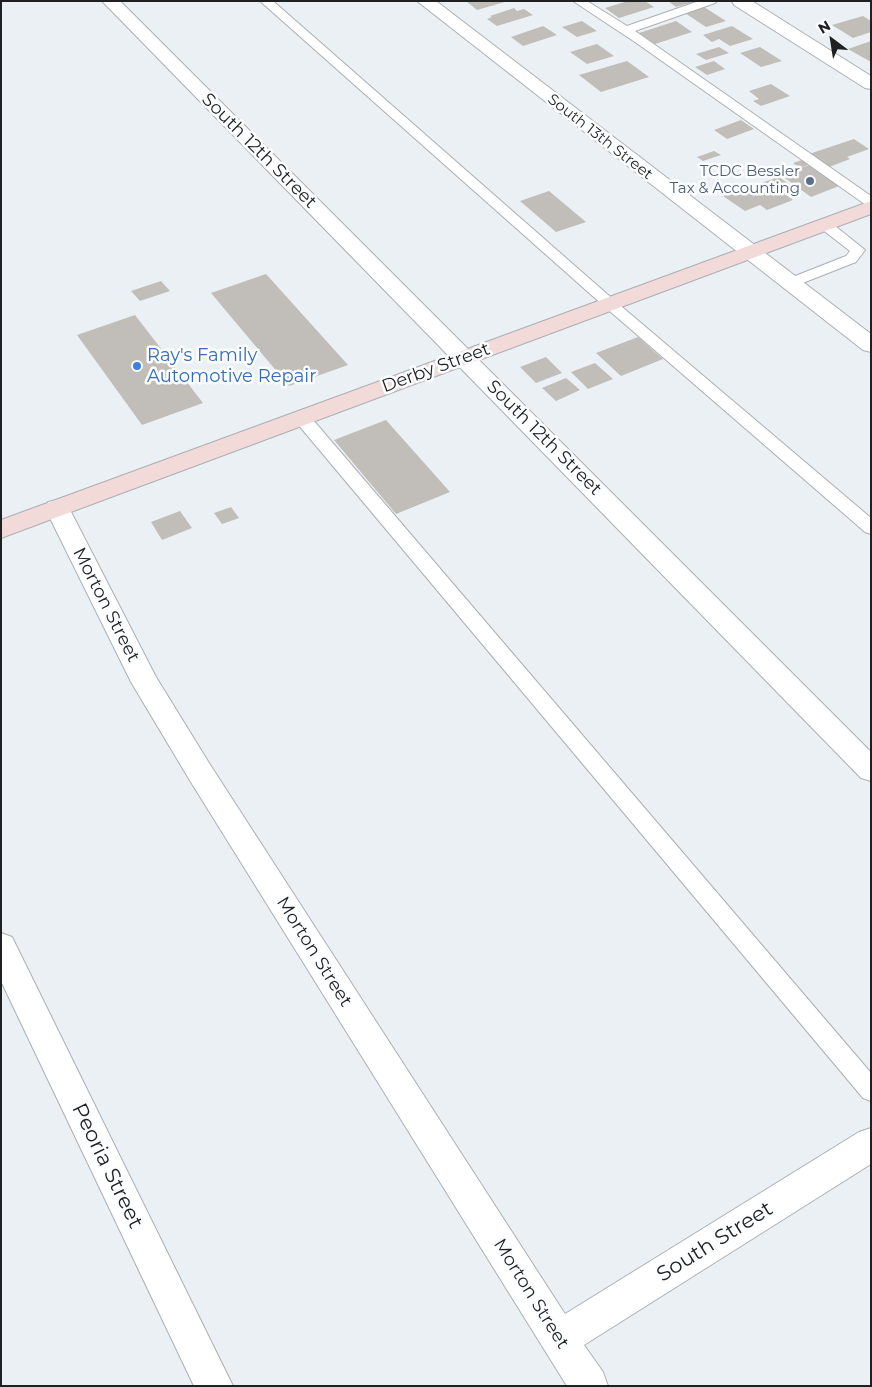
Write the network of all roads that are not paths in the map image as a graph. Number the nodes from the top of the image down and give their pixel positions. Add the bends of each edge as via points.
1 (110, 1) edge
2 (266, 1) edge
3 (425, 1) edge
4 (579, 1) edge
5 (711, 1) edge
6 (740, 1) edge
7 (626, 31) junction
8 (871, 84) edge
9 (871, 202) edge
10 (871, 207) edge
11 (824, 224) junction
12 (749, 252) junction
13 (790, 283) junction
14 (610, 304) junction
15 (871, 345) edge
16 (464, 358) junction
17 (302, 418) junction
18 (57, 508) junction
19 (871, 528) edge
20 (1, 529) edge
21 (871, 770) edge
22 (1, 947) edge
23 (871, 1090) edge
24 (871, 1144) edge
25 (559, 1339) junction
26 (214, 1386) edge
27 (589, 1386) edge

1 - 16 street, South 12th Street
2 - 14 lane
3 - 12 street, South 13th Street
4 - 7 lane
5 - 7 lane
6 - 8 street
7 - 9 lane
10 - 11 main road, Derby Street
11 - 12 main road, Derby Street
11 - 13 lane via 858,250 851,259
12 - 13 street, South 13th Street
12 - 14 main road, Derby Street
13 - 15 street, South 13th Street
14 - 16 main road, Derby Street
14 - 19 lane
16 - 17 main road, Derby Street
16 - 21 street, South 12th Street
17 - 18 main road, Derby Street
17 - 23 lane
18 - 20 main road, Derby Street
18 - 25 street, Morton Street via 145,682
22 - 26 street, Peoria Street
24 - 25 street, South Street
25 - 27 street, Morton Street

